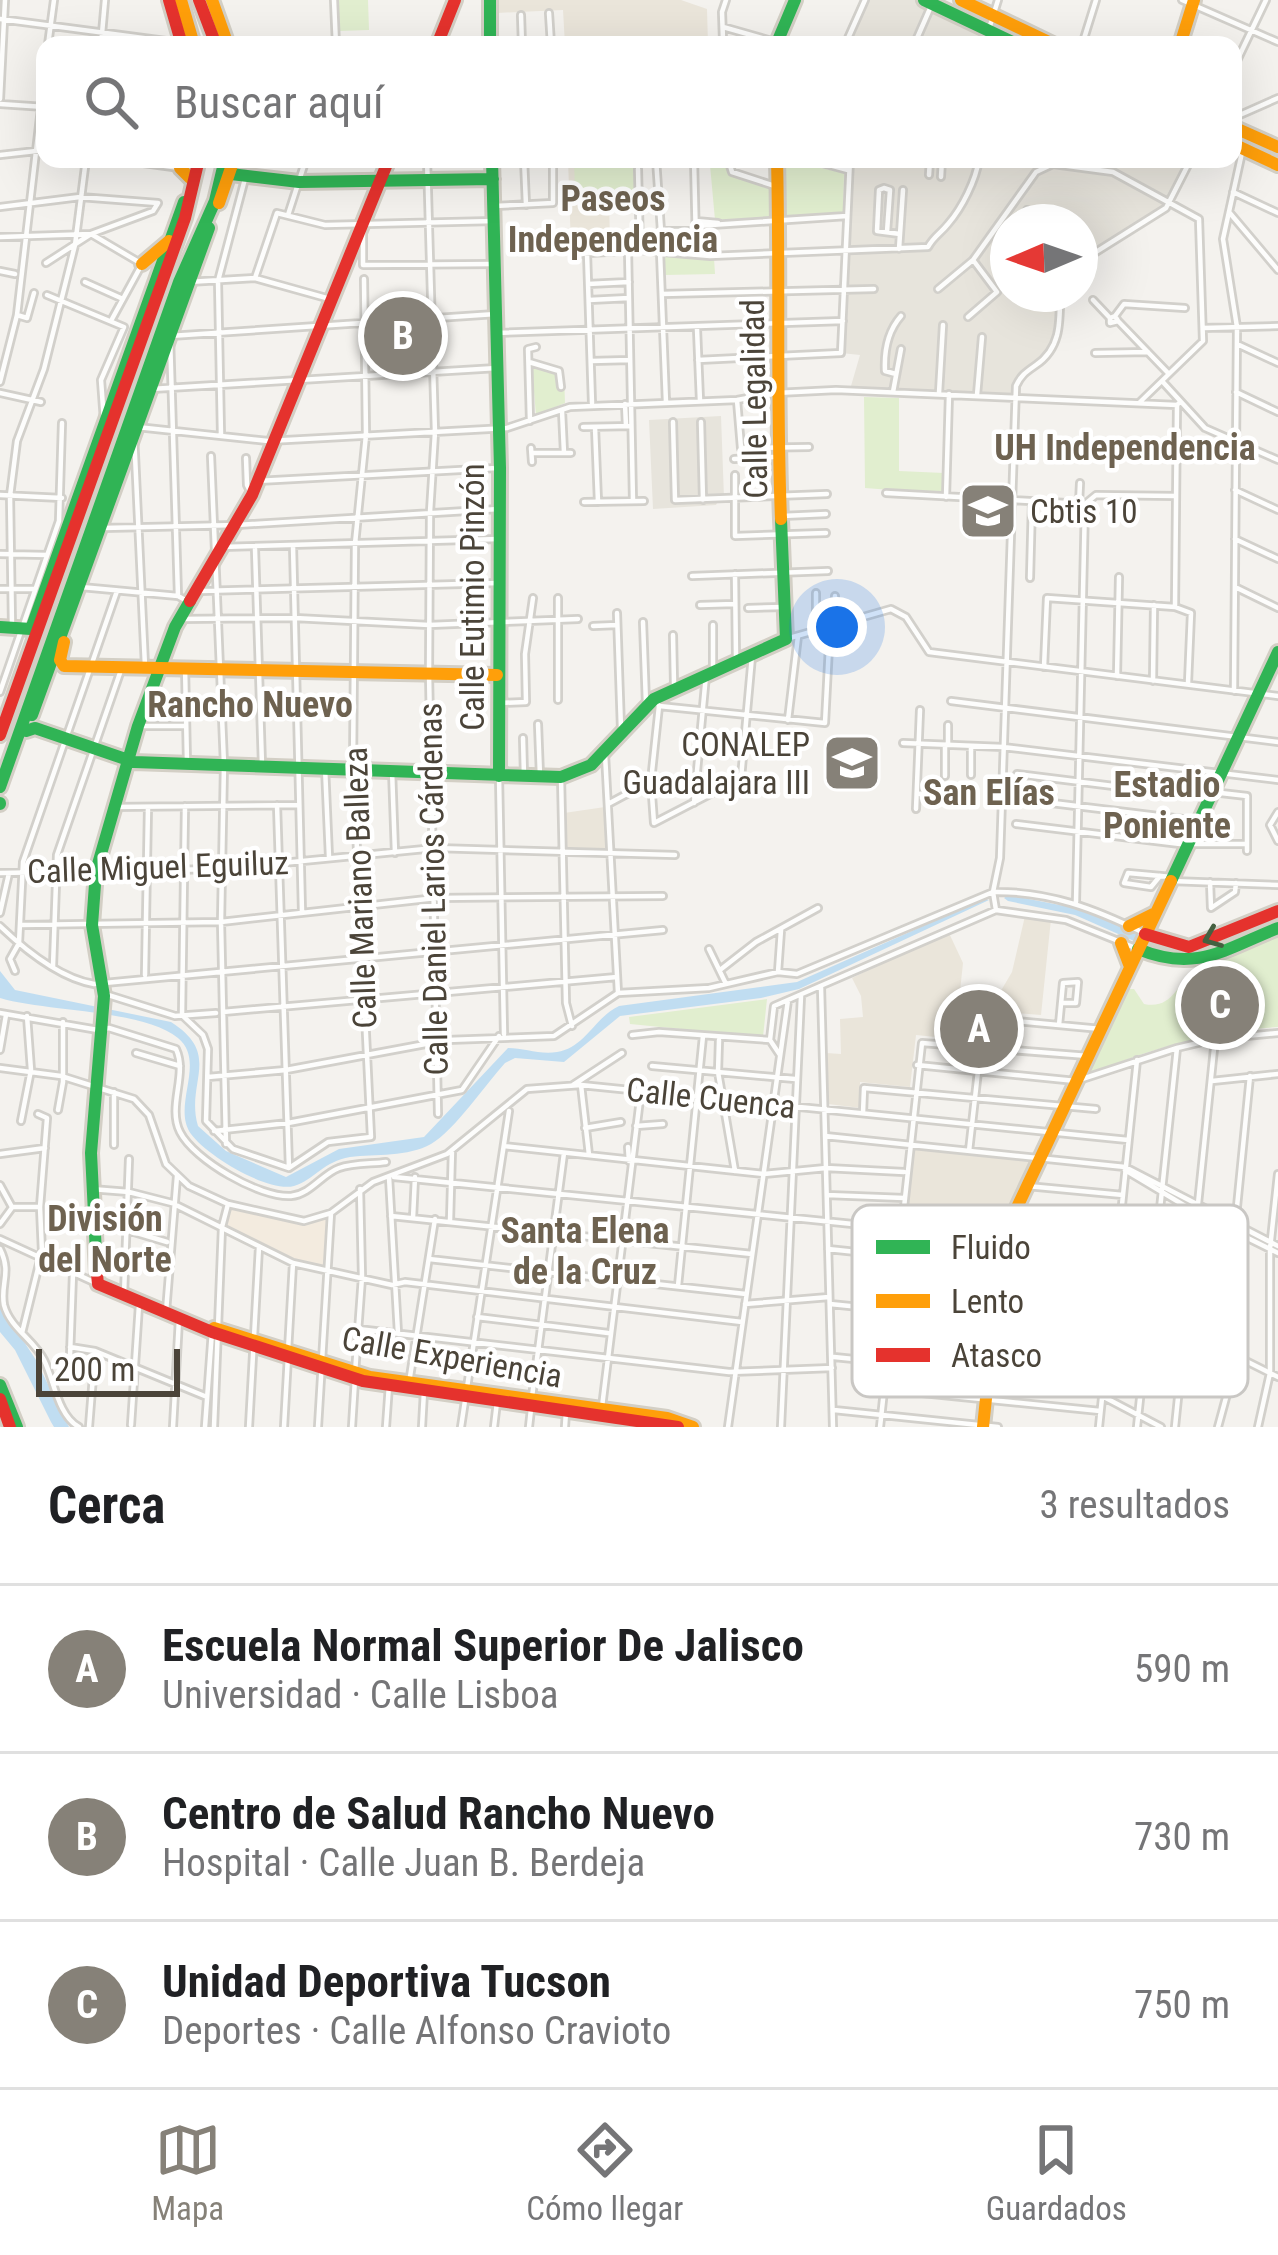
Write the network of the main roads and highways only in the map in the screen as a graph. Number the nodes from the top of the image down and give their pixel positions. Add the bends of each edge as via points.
1 (169, 0) edge
2 (181, 0) edge
3 (455, 0) edge
4 (795, 0) edge
5 (961, 0) edge
6 (1190, 1) edge
7 (490, 2) edge
8 (928, 2) edge
9 (204, 3) edge
10 (183, 36) edge
11 (185, 36) edge
12 (213, 36) edge
13 (223, 36) edge
14 (440, 36) edge
15 (490, 36) edge
16 (782, 36) edge
17 (1000, 36) edge
18 (1036, 36) edge
19 (1182, 36) edge
20 (1242, 127) edge
21 (1278, 147) edge
22 (1242, 148) edge
23 (1278, 165) edge
24 (189, 168) edge
25 (190, 168) edge
26 (223, 168) edge
27 (386, 168) edge
28 (494, 168) edge
29 (777, 168) edge
30 (235, 173) edge
31 (493, 179) junction
32 (381, 181) junction
33 (213, 210) junction
34 (170, 240) junction
35 (142, 264) road end
36 (94, 472) junction
37 (81, 488) junction
38 (16, 627) edge
39 (62, 637) junction
40 (1277, 655) edge
41 (152, 666) junction
42 (497, 675) junction
43 (0, 715) edge
44 (26, 731) junction
45 (0, 735) edge
46 (127, 760) junction
47 (499, 776) junction
48 (0, 787) edge
49 (0, 804) edge
50 (1157, 908) junction
51 (1278, 911) edge
52 (1129, 926) road end
53 (1278, 928) edge
54 (1145, 934) junction
55 (1121, 943) road end
56 (1165, 943) junction
57 (1138, 949) junction
58 (1156, 958) junction
59 (1127, 973) junction
60 (1019, 1205) edge
61 (0, 1385) edge
62 (466, 1395) junction
63 (0, 1399) edge
64 (532, 1404) junction
65 (601, 1417) edge
66 (673, 1426) edge
67 (14, 1427) edge
68 (693, 1427) edge

1 - 10 main road
2 - 11 main road
3 - 14 main road
4 - 16 main road
5 - 18 main road
6 - 19 main road
7 - 15 main road
8 - 17 main road
9 - 12 main road
9 - 13 main road
20 - 21 main road
22 - 23 main road
24 - 34 main road
25 - 36 main road via 189,207
26 - 33 main road
27 - 32 main road
28 - 31 main road, Calle Eutimio Pinzón
29 - 47 main road, Calle Legalidad via 775,453 792,638 674,689 584,770
30 - 32 main road
30 - 33 main road
31 - 32 main road
31 - 42 main road, Calle Eutimio Pinzón
32 - 41 main road via 237,525 187,596
33 - 39 main road
33 - 48 main road via 179,282
34 - 35 main road
34 - 37 main road
36 - 37 main road
36 - 45 main road
37 - 38 main road via 40,591
38 - 43 main road
39 - 41 main road via 62,665
39 - 44 main road
40 - 50 main road
41 - 42 main road
41 - 46 main road
42 - 47 main road, Calle Eutimio Pinzón
44 - 46 main road
44 - 49 main road
46 - 47 main road
46 - 62 main road, Calle Experiencia via 96,871 92,925 106,1090 91,1189 98,1284 355,1376
50 - 52 main road
50 - 54 main road
50 - 56 main road
51 -> 56 main road via 1204,943
53 - 58 main road via 1206,960
54 - 56 main road
54 - 57 main road
55 - 59 main road
57 - 58 main road
57 - 59 main road
58 - 59 main road
59 - 60 main road
61 - 67 main road
62 - 64 main road, Calle Experiencia
62 - 64 main road, Calle Experiencia
63 - 67 main road
64 - 65 main road, Calle Experiencia
64 - 65 main road, Calle Experiencia
65 - 66 main road, Calle Experiencia
65 - 68 main road, Calle Experiencia via 667,1418

